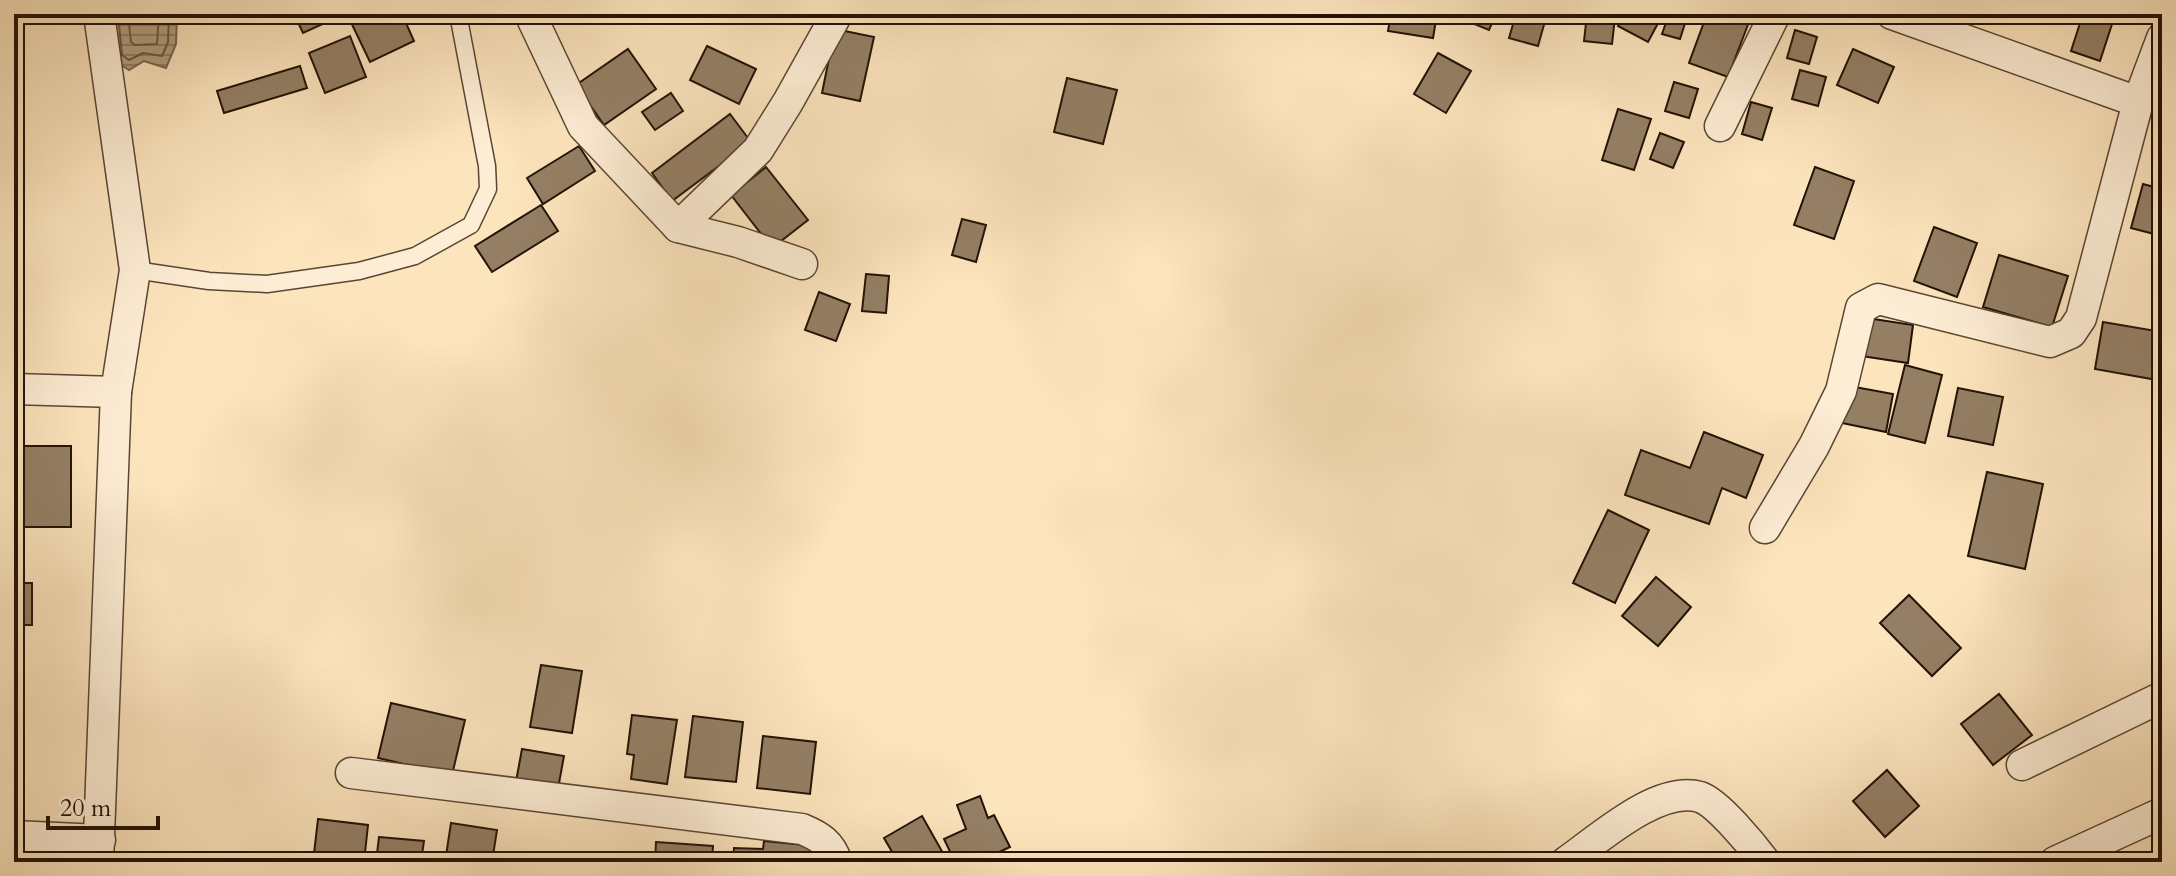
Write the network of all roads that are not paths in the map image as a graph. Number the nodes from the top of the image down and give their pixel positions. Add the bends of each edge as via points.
1 (99, 14) edge
2 (458, 14) edge
3 (530, 14) edge
4 (837, 14) edge
5 (1775, 14) edge
6 (1892, 14) edge
7 (2162, 38) edge
8 (2138, 102) junction
9 (1720, 126) dead end
10 (678, 227) junction
11 (802, 264) dead end
12 (135, 270) junction
13 (14, 389) edge
14 (116, 392) junction
15 (1765, 528) dead end
16 (2162, 697) edge
17 (2022, 765) dead end
18 (351, 773) dead end
19 (2162, 813) edge
20 (14, 836) edge
21 (99, 851) edge
22 (837, 862) edge
23 (1566, 862) edge
24 (1765, 862) edge
25 (2055, 862) edge

1 - 12 street
2 - 12 lane via 487,166 488,189 471,225 415,256 283,282 209,281
3 - 10 street via 583,126
4 - 10 street via 758,150
5 - 9 street
6 - 8 street
7 - 8 street
8 - 15 street via 2081,318 2071,333 2050,342 1878,299 1868,303 1861,308 1841,391
10 - 11 street
12 - 14 street
13 - 14 street
14 - 21 street
16 - 17 street
18 - 22 street via 802,829 831,846
19 - 25 street
20 - 21 street
23 - 24 street via 1653,802 1677,794 1703,797 1744,834

